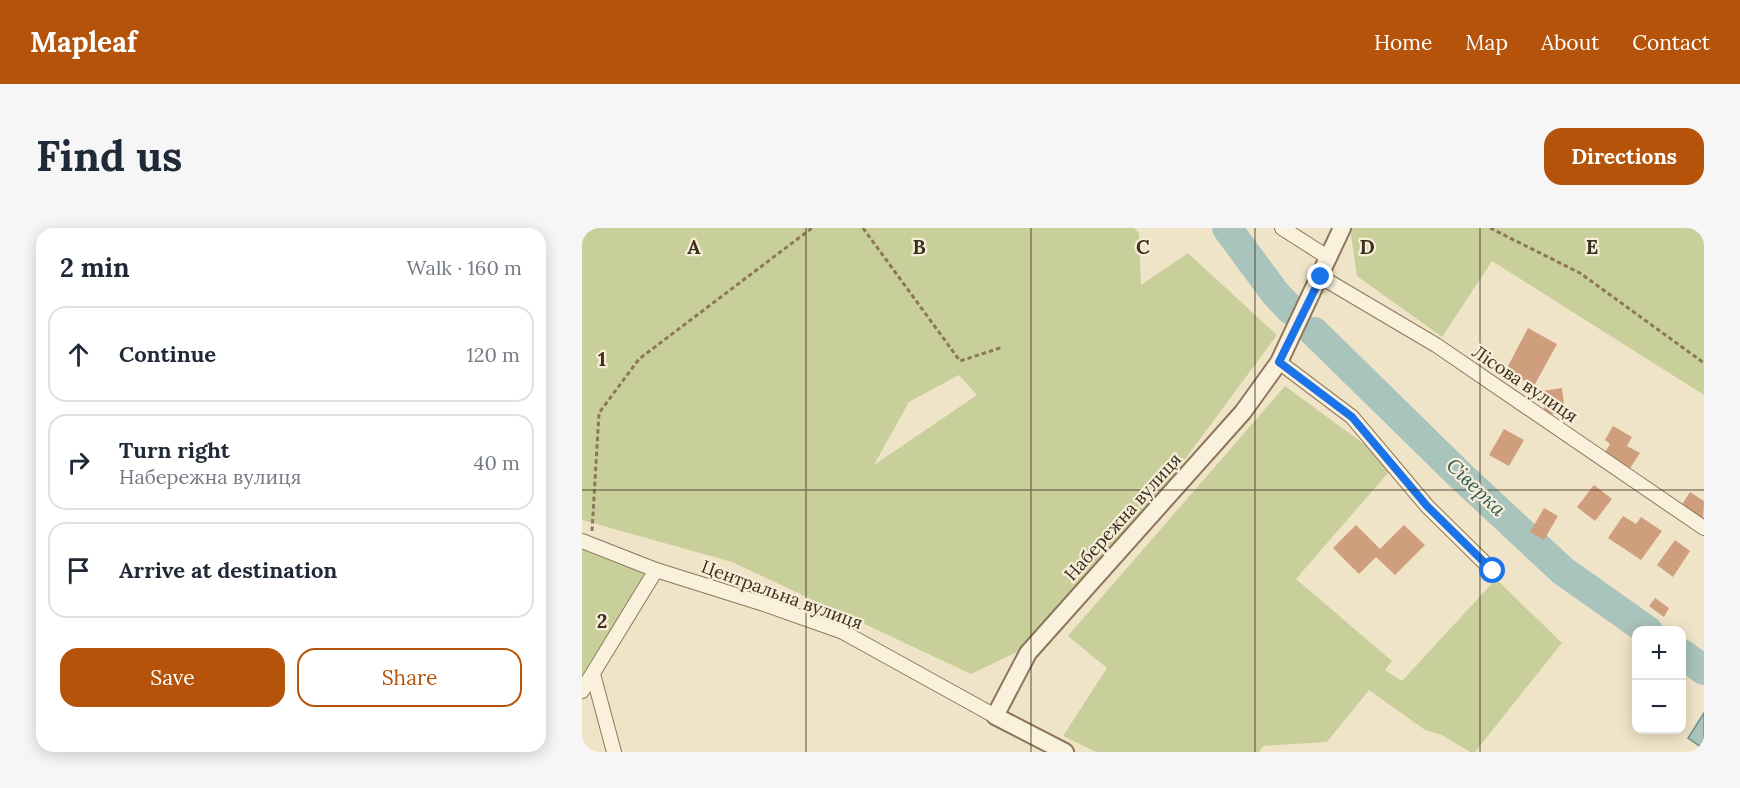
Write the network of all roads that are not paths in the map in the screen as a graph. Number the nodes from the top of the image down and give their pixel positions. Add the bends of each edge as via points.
1 (1282, 228) edge
2 (1342, 228) edge
3 (1329, 258) junction
4 (1321, 277) junction
5 (1279, 362) junction
6 (1704, 528) edge
7 (587, 543) edge
8 (656, 570) junction
9 (1493, 571) dead end
10 (593, 674) junction
11 (582, 691) edge
12 (994, 716) junction
13 (614, 752) edge
14 (1065, 752) edge

1 - 3 street
2 - 3 street, Набережна вулиця
3 - 4 street, Набережна вулиця
4 - 5 street, Набережна вулиця
4 - 6 street, Лісова вулиця via 1436,345
5 - 9 street via 1352,417 1427,506
5 - 12 street, Набережна вулиця via 1244,412 1028,653
7 - 8 street, Центральна вулиця
8 - 10 street
8 - 12 street, Центральна вулиця via 843,632
10 - 11 street
10 - 13 street
12 - 14 street

